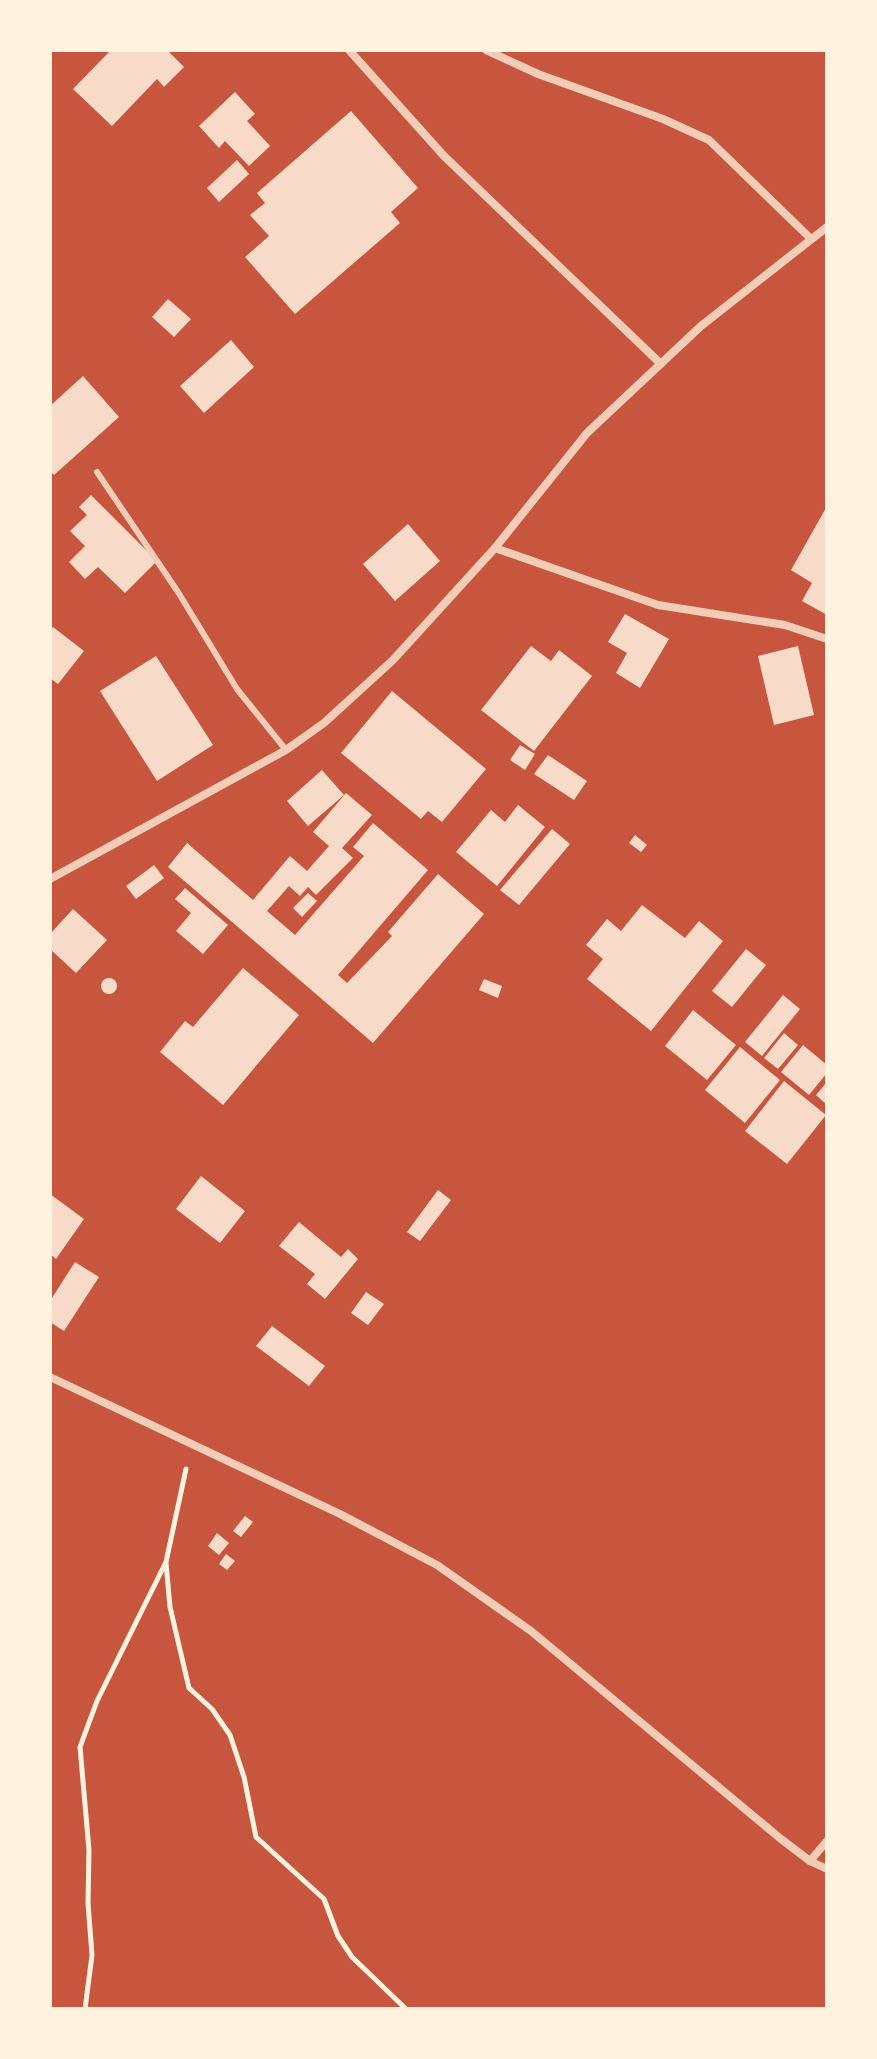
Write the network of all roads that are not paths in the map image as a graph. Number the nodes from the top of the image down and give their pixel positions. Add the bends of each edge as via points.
1 (349, 50) edge
2 (486, 50) edge
3 (827, 227) edge
4 (810, 238) junction
5 (661, 364) junction
6 (97, 472) dead end
7 (495, 548) junction
8 (827, 639) edge
9 (286, 750) junction
10 (50, 879) edge
11 (50, 1377) edge
12 (827, 1841) edge
13 (810, 1861) junction
14 (827, 1869) edge

1 - 5 street via 444,156
2 - 4 street via 709,140
3 - 4 street
4 - 5 street
5 - 7 street via 587,433
6 - 9 lane via 237,689
7 - 8 street via 658,605 785,625
7 - 9 street via 393,660
9 - 10 street
11 - 13 street via 437,1565 531,1631
12 - 13 street
13 - 14 street

